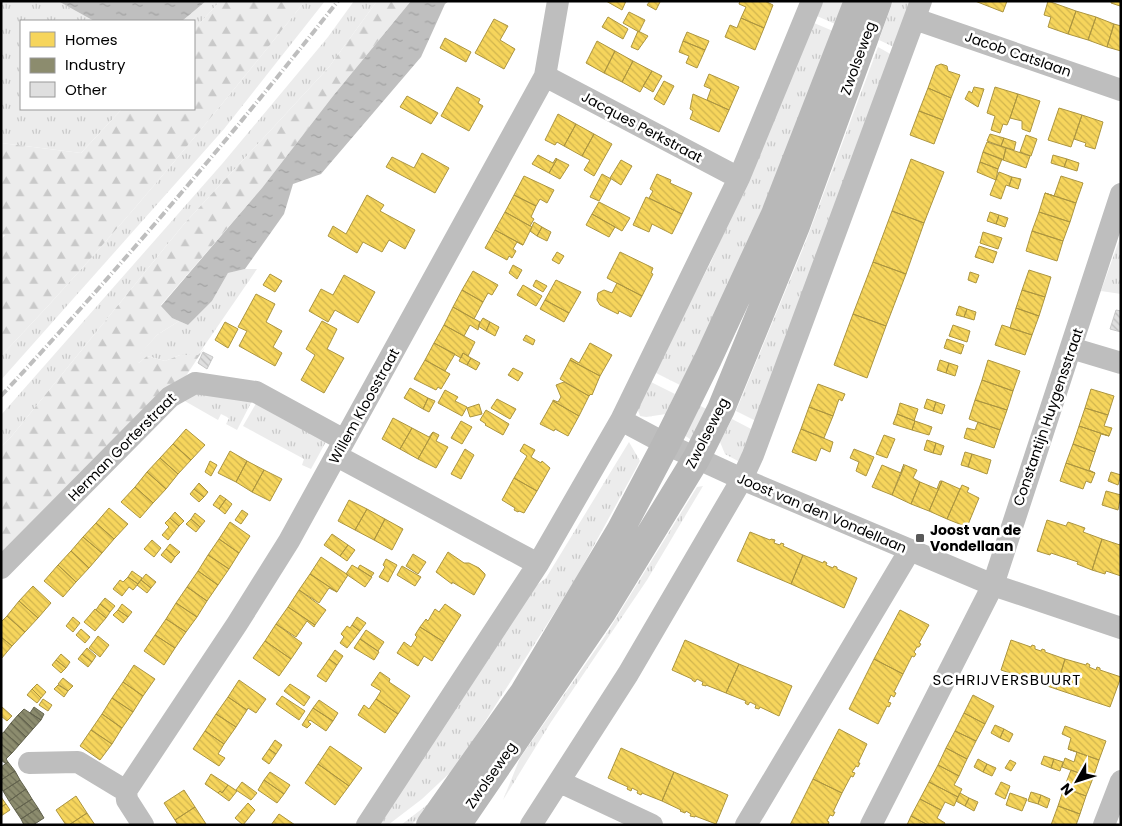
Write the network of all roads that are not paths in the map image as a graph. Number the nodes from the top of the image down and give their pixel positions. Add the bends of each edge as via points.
1 (558, 1) edge
2 (812, 1) edge
3 (858, 1) edge
4 (878, 1) edge
5 (918, 10) edge
6 (545, 76) junction
7 (1121, 90) edge
8 (739, 178) junction
9 (1121, 194) edge
10 (1071, 348) junction
11 (1121, 363) edge
12 (622, 420) junction
13 (666, 444) junction
14 (341, 448) junction
15 (696, 458) junction
16 (742, 479) junction
17 (910, 550) junction
18 (538, 564) junction
19 (1, 568) edge
20 (993, 585) junction
21 (1121, 628) edge
22 (29, 763) dead end
23 (1121, 781) edge
24 (560, 782) junction
25 (126, 791) junction
26 (142, 825) edge
27 (367, 825) edge
28 (430, 825) edge
29 (457, 825) edge
30 (532, 825) edge
31 (652, 825) edge
32 (746, 825) edge
33 (871, 825) edge
34 (1104, 825) edge

1 - 6 street, Willem Kloosstraat
2 - 8 street
3 - 13 street, Zwolseweg via 775,214
4 - 15 street, Zwolseweg via 796,226 721,410
5 - 7 street, Jacob Catslaan
5 - 16 street
6 - 8 street, Jacques Perkstraat
6 - 14 street, Willem Kloosstraat
8 - 12 street
9 - 10 street, Constantijn Huygensstraat
10 - 11 street
10 - 20 street, Constantijn Huygensstraat
12 - 13 street
12 - 18 street
13 - 15 street, Joost van den Vondellaan
13 - 28 street, Zwolseweg via 620,531 524,692
14 - 18 street, Herman Gorterstraat
14 - 19 street, Herman Gorterstraat via 256,392 195,383 170,396
14 - 25 street, Willem Kloosstraat via 253,599
15 - 16 street, Joost van den Vondellaan
15 - 29 street, Zwolseweg via 603,611
16 - 17 street, Joost van den Vondellaan
16 - 24 street via 628,674
17 - 20 street, Joost van den Vondellaan
17 - 32 street
18 - 27 street
20 - 21 street, Joost van den Vondellaan
20 - 33 street, Constantijn Huygensstraat
22 - 25 street via 78,762
23 - 34 street
24 - 30 street
24 - 31 street
25 - 26 street via 127,800

